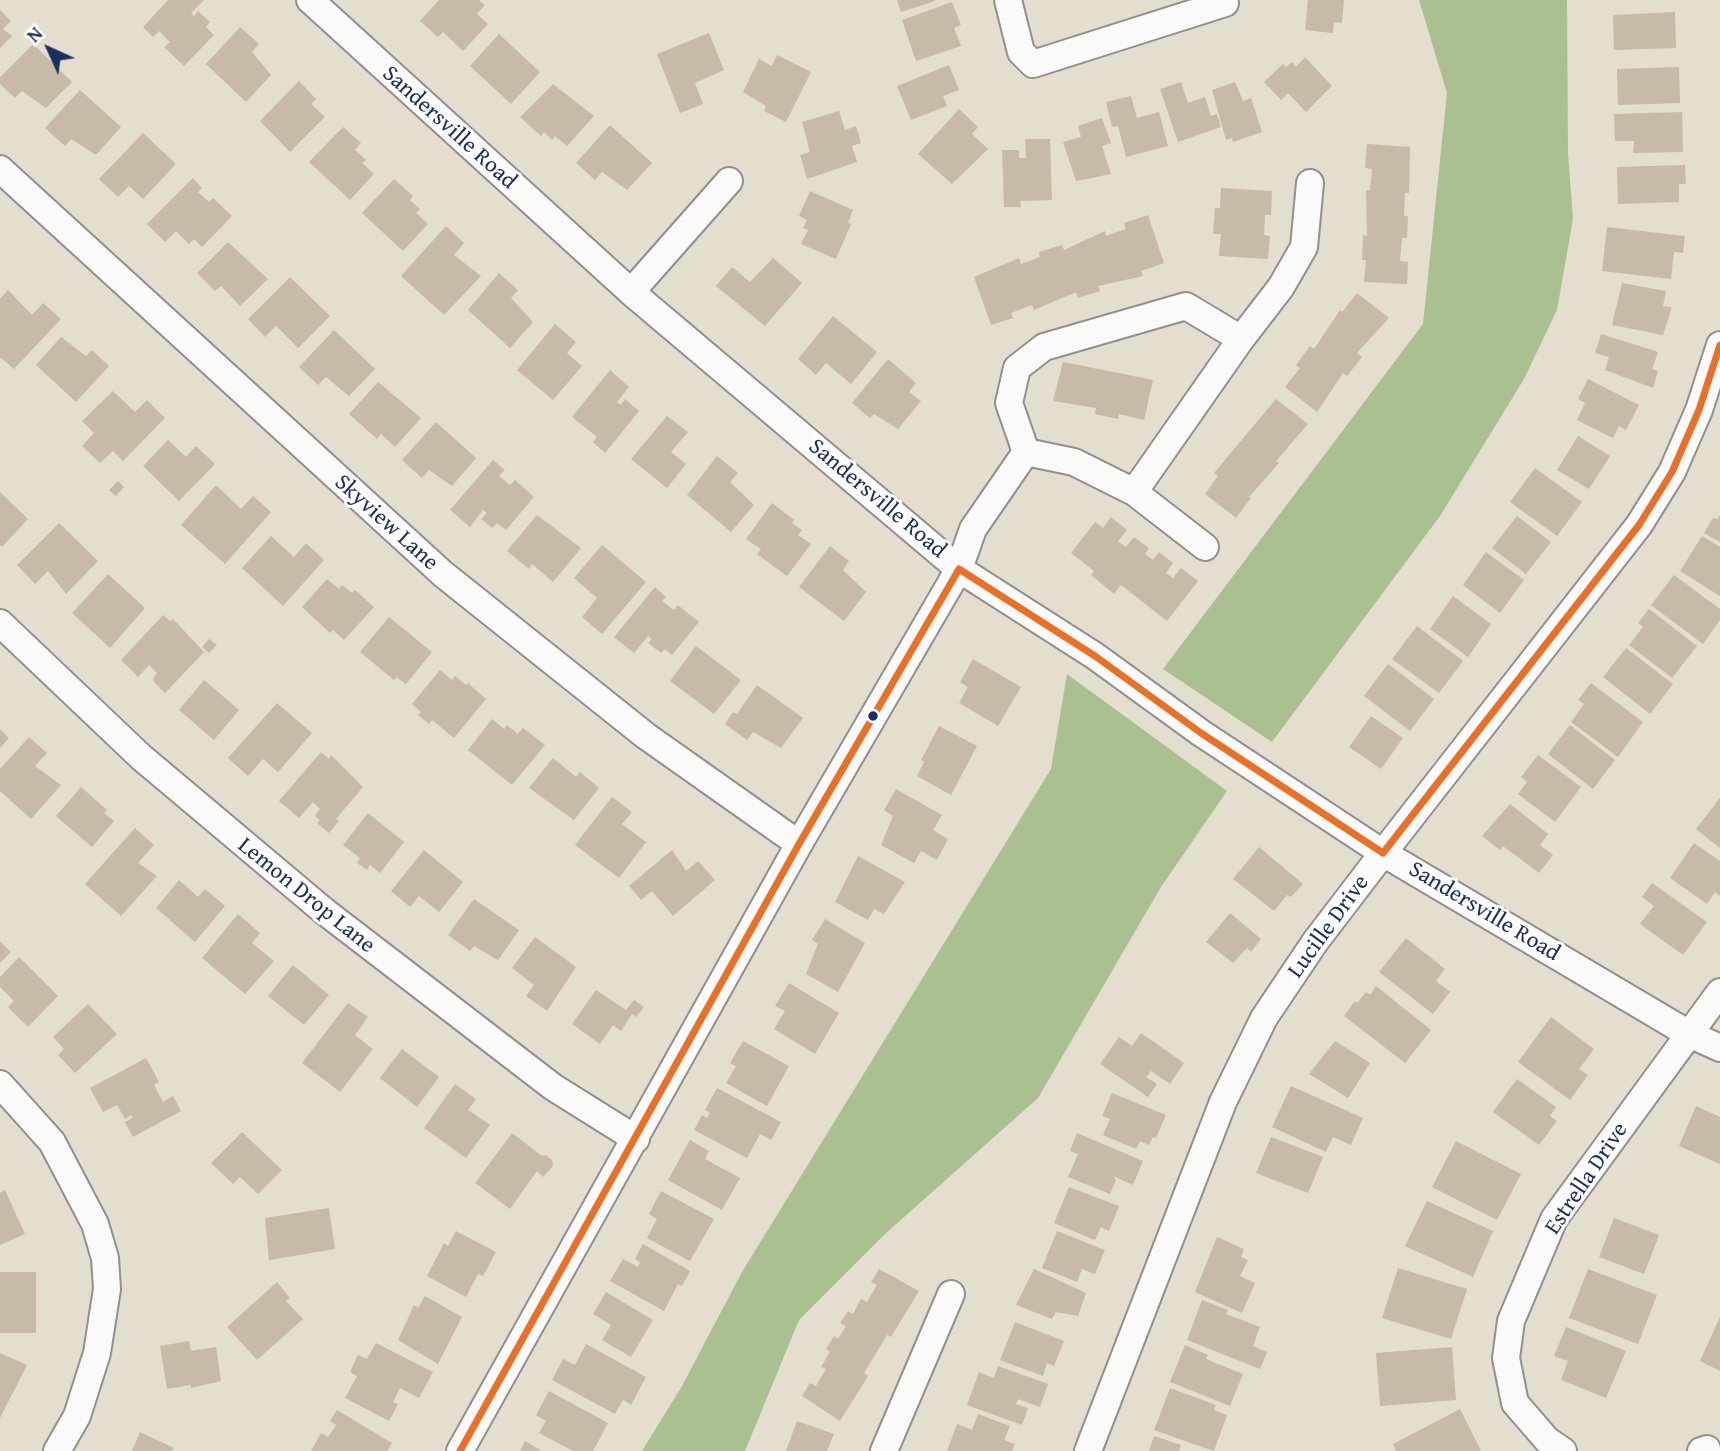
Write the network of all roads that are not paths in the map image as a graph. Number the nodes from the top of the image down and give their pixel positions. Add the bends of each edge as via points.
1 (310, 0) edge
2 (1008, 0) edge
3 (1225, 4) dead end
4 (0, 169) edge
5 (729, 181) dead end
6 (1310, 183) dead end
7 (631, 292) junction
8 (1241, 339) junction
9 (1720, 345) edge
10 (1026, 452) junction
11 (1134, 492) junction
12 (1206, 547) dead end
13 (959, 569) junction
14 (0, 623) edge
15 (799, 844) junction
16 (1383, 853) junction
17 (1720, 992) edge
18 (1689, 1034) junction
19 (1720, 1048) edge
20 (0, 1084) edge
21 (636, 1139) junction
22 (951, 1294) dead end
23 (57, 1451) edge
24 (460, 1451) edge
25 (884, 1451) edge
26 (1088, 1451) edge
27 (1563, 1451) edge

1 - 7 street, Sandersville Road
2 - 3 street via 1021,52 1033,64
4 - 15 street, Skyview Lane via 443,574 646,736
5 - 7 street
6 - 8 street via 1304,247 1281,287
7 - 13 street, Sandersville Road
8 - 10 street via 1186,306 1044,347 1017,368 1009,403
8 - 11 street
9 - 16 street, Lucille Drive via 1672,472 1639,525
10 - 11 street via 1074,462
10 - 13 street via 973,529
11 - 12 street
13 - 15 street
13 - 16 street, Sandersville Road
14 - 21 street, Lemon Drop Lane via 141,757 324,911 553,1087
15 - 21 street
16 - 18 street, Sandersville Road
16 - 26 street, Lucille Drive via 1264,1018 1223,1102
17 - 18 street, Estrella Drive
18 - 19 street, Sandersville Road
18 - 27 street, Estrella Drive via 1555,1219 1511,1321 1506,1358 1515,1403 1547,1440
20 - 23 street via 52,1142 95,1224 105,1258 107,1289 97,1353 77,1416
21 - 24 street
22 - 25 street

